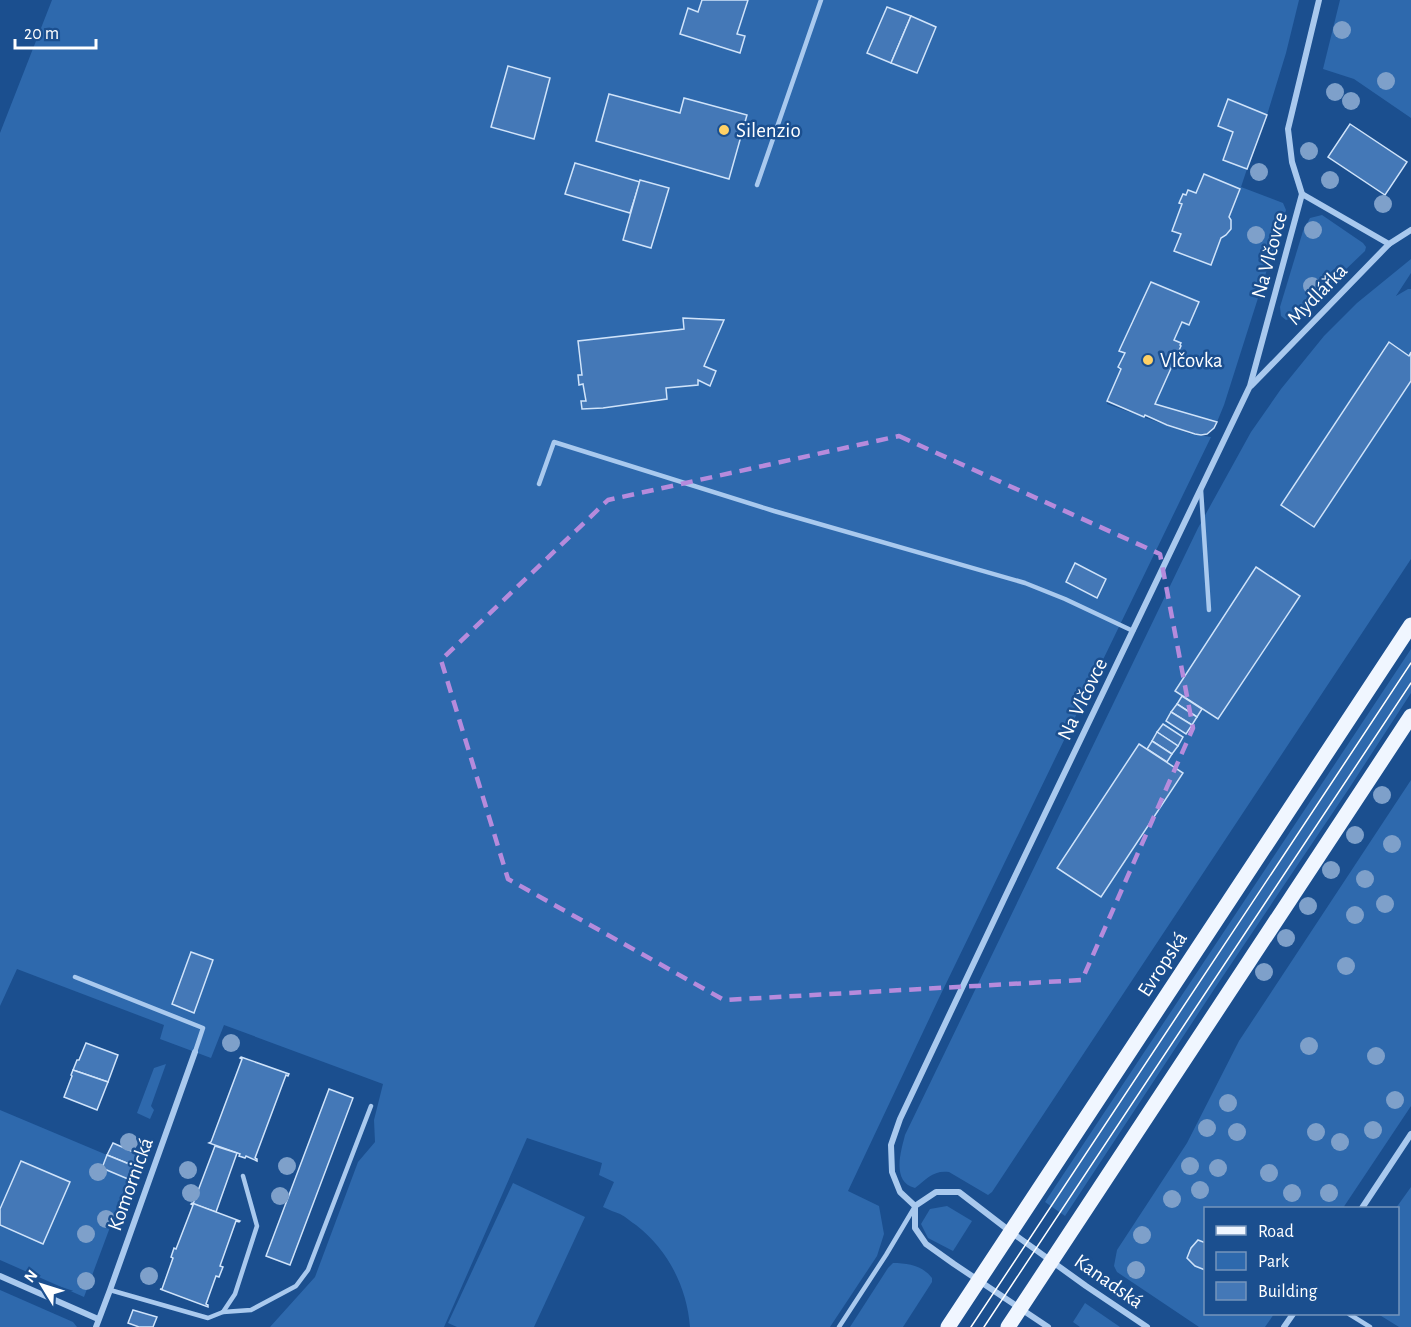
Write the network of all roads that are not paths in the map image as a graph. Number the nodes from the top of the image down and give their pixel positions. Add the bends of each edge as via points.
1 (821, 0) edge
2 (1319, 0) edge
3 (757, 184) dead end
4 (1302, 194) junction
5 (1411, 230) edge
6 (1389, 244) junction
7 (1250, 386) junction
8 (538, 484) dead end
9 (1201, 490) junction
10 (1209, 610) dead end
11 (1411, 625) edge
12 (1133, 631) junction
13 (1411, 716) edge
14 (75, 977) dead end
15 (195, 1052) joint
16 (371, 1106) dead end
17 (1411, 1134) edge
18 (243, 1176) dead end
19 (915, 1206) junction
20 (1363, 1207) edge
21 (1011, 1232) junction
22 (1052, 1261) junction
23 (0, 1276) edge
24 (979, 1281) junction
25 (110, 1290) junction
26 (1020, 1309) junction
27 (224, 1312) junction
28 (1351, 1315) edge
29 (98, 1319) junction
30 (96, 1327) edge
31 (839, 1327) edge
32 (948, 1327) edge
33 (1008, 1327) edge
34 (1048, 1327) edge
35 (1147, 1327) edge
36 (1370, 1327) edge

1 - 3 lane
2 - 4 street, Na Vlčovce via 1288,129 1292,162
4 - 6 street, Na Vlčovce
4 - 7 street, Na Vlčovce
5 - 6 street, Mydlářka
6 - 7 street, Mydlářka
7 - 9 street, Na Vlčovce
8 - 12 lane via 554,442 774,511 1025,583
9 - 10 lane
9 - 12 street, Na Vlčovce
11 - 21 main road, Evropská
12 - 19 street, Na Vlčovce via 900,1119 891,1145 892,1172 900,1192
13 - 22 main road
14 - 15 lane via 203,1028
15 - 25 street, Komornická
16 - 27 lane via 308,1270 296,1286 251,1310
17 - 20 street
18 - 27 lane via 257,1226 235,1294
19 - 21 street via 936,1192 959,1192
19 - 24 street via 915,1228 926,1244
19 - 31 lane
21 - 22 street, Kanadská
21 - 24 main road, Evropská
22 - 26 main road
22 - 35 street, Kanadská
23 - 29 street
24 - 26 street
24 - 32 main road, Evropská
25 - 27 lane via 208,1318
25 - 29 street, Komornická
26 - 33 main road
26 - 34 street
28 - 36 lane
29 - 30 street, Komornická

